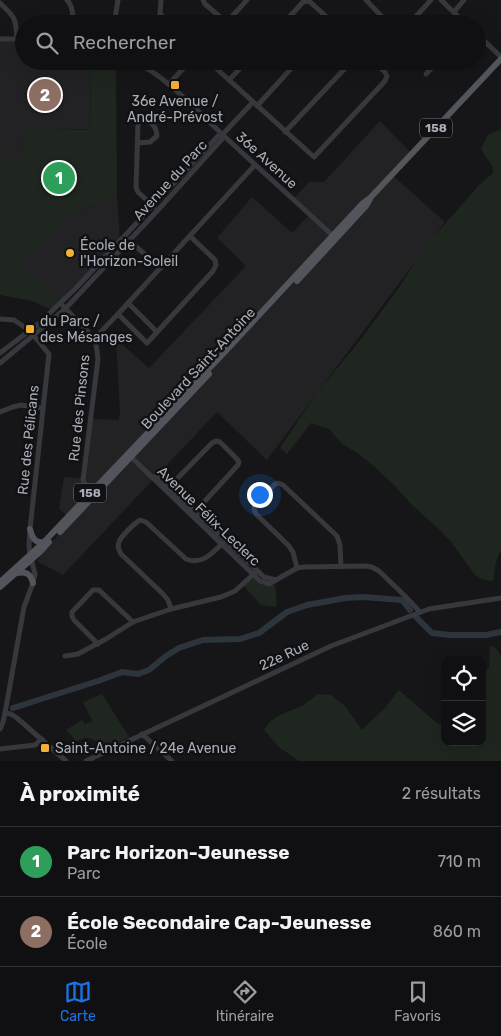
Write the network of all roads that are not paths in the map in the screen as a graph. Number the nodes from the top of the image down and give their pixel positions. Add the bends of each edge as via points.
1 (67, 0) edge
2 (118, 0) edge
3 (161, 0) edge
4 (203, 0) edge
5 (248, 0) edge
6 (366, 0) edge
7 (431, 0) edge
8 (441, 0) edge
9 (464, 0) edge
10 (0, 3) edge
11 (454, 12) junction
12 (72, 15) edge
13 (116, 15) edge
14 (161, 15) edge
15 (217, 15) edge
16 (234, 15) edge
17 (291, 15) edge
18 (324, 15) edge
19 (380, 15) edge
20 (417, 15) edge
21 (457, 15) edge
22 (15, 19) edge
23 (0, 39) edge
24 (15, 39) edge
25 (486, 43) edge
26 (501, 58) edge
27 (150, 70) edge
28 (182, 70) edge
29 (218, 70) edge
30 (238, 70) edge
31 (290, 70) edge
32 (344, 70) edge
33 (383, 70) edge
34 (430, 70) edge
35 (426, 74) dead end
36 (229, 80) junction
37 (169, 84) junction
38 (252, 102) junction
39 (257, 106) junction
40 (286, 132) junction
41 (222, 135) junction
42 (138, 143) junction
43 (255, 165) junction
44 (153, 206) junction
45 (158, 210) junction
46 (125, 236) junction
47 (190, 236) junction
48 (335, 237) junction
49 (130, 241) junction
50 (161, 268) junction
51 (86, 278) junction
52 (91, 283) junction
53 (60, 303) junction
54 (128, 303) junction
55 (65, 309) junction
56 (118, 314) junction
57 (0, 319) edge
58 (156, 332) junction
59 (31, 333) junction
60 (93, 340) junction
61 (0, 353) edge
62 (0, 363) edge
63 (43, 408) junction
64 (0, 412) edge
65 (131, 454) junction
66 (167, 489) junction
67 (93, 493) junction
68 (194, 514) junction
69 (30, 529) junction
70 (44, 542) junction
71 (223, 542) junction
72 (31, 557) junction
73 (341, 566) junction
74 (297, 568) junction
75 (255, 572) junction
76 (17, 573) junction
77 (0, 582) edge
78 (33, 583) junction
79 (0, 587) edge
80 (501, 598) edge
81 (171, 609) junction
82 (420, 612) junction
83 (133, 622) junction
84 (98, 644) junction
85 (66, 656) dead end
86 (5, 713) junction
87 (0, 729) edge
88 (142, 734) junction
89 (42, 739) junction
90 (0, 749) edge
91 (63, 760) edge
92 (86, 761) edge
93 (172, 761) edge

1 - 12 street
2 - 13 street
3 - 14 street
4 - 15 street
5 - 16 street
6 - 19 street
7 - 20 street
8 - 11 street
9 - 11 street
10 - 22 street
11 - 21 street
17 - 18 street via 303,2 309,1
23 - 24 street
25 - 26 street
26 - 48 main road, Boulevard Saint-Antoine / 158
27 - 37 street, 36e Avenue
28 - 37 street
29 - 36 street
30 - 36 street
31 - 39 street
32 - 40 street
33 - 40 street via 387,76 385,81 314,157
34 - 35 street
36 - 38 street
37 - 41 street, 36e Avenue
38 - 39 street
38 - 41 street, Avenue du Parc
39 - 40 street
41 - 43 street, 36e Avenue
41 - 44 street, Avenue du Parc
41 - 45 street, Avenue du Parc via 222,139
42 - 42 street via 138,124 140,119 146,120 156,129 157,136 150,142
42 - 44 street via 136,187
43 - 47 street
43 - 48 street, 36e Avenue
44 - 45 street
44 - 46 street, Avenue du Parc
45 - 49 street, Avenue du Parc
46 - 49 street
46 - 51 street, Avenue du Parc
47 - 50 street
47 - 58 street via 215,260 216,265
48 - 65 main road, Boulevard Saint-Antoine / 158
49 - 50 street
49 - 52 street, Avenue du Parc
50 - 54 street
51 - 52 street
51 - 53 street, Avenue du Parc
52 - 55 street, Avenue du Parc
53 - 55 street, Rue des Pinsons
53 - 59 street, Avenue du Parc
54 - 56 street
54 - 58 street
55 - 59 street, Avenue du Parc
55 - 60 street, Rue des Pinsons
56 - 58 street via 147,343
56 - 60 street
57 - 59 street via 14,320
59 - 61 street, Avenue du Parc
59 - 62 street, Avenue du Parc
59 - 63 street, Rue des Pélicans via 49,354
60 - 67 street, Rue des Pinsons via 98,359 83,480
63 - 64 street via 21,405
63 - 69 street, Rue des Pélicans
65 - 66 street, Avenue Félix-Leclerc
65 - 67 main road, Boulevard Saint-Antoine / 158
66 - 68 street, Avenue Félix-Leclerc
66 - 68 street via 212,443 220,442 237,459 238,466
67 - 70 main road, Boulevard Saint-Antoine / 158
67 - 72 main road, Boulevard Saint-Antoine / 158 via 40,552
68 - 71 street, Avenue Félix-Leclerc
69 - 70 main road via 36,542
69 - 72 street, Rue des Pélicans
70 - 72 main road, 158
71 - 75 street, Avenue Félix-Leclerc
71 - 81 street via 209,556 192,562 140,520 118,542 121,554 164,594
72 - 76 main road, 158
72 - 77 main road, 158
72 - 78 street via 35,574
73 - 74 street, Avenue Félix-Leclerc
73 - 74 street via 337,536 278,483 254,509 288,545
73 - 82 street, Avenue Félix-Leclerc via 372,567 379,571
74 - 75 street, Avenue Félix-Leclerc via 269,584 260,581
75 - 81 street via 235,591
76 - 78 main road via 28,574
76 - 79 main road, 158
78 - 86 street via 24,607
80 - 82 street, 22e Rue
81 - 83 street
82 - 88 street, 22e Rue via 330,646
83 - 84 street
83 - 84 street via 99,590 93,590 72,612 72,616
84 - 85 street
86 - 87 street
86 - 89 street via 17,718
88 - 92 street, 22e Rue
88 - 93 street
89 - 90 street via 35,745
89 - 91 street

